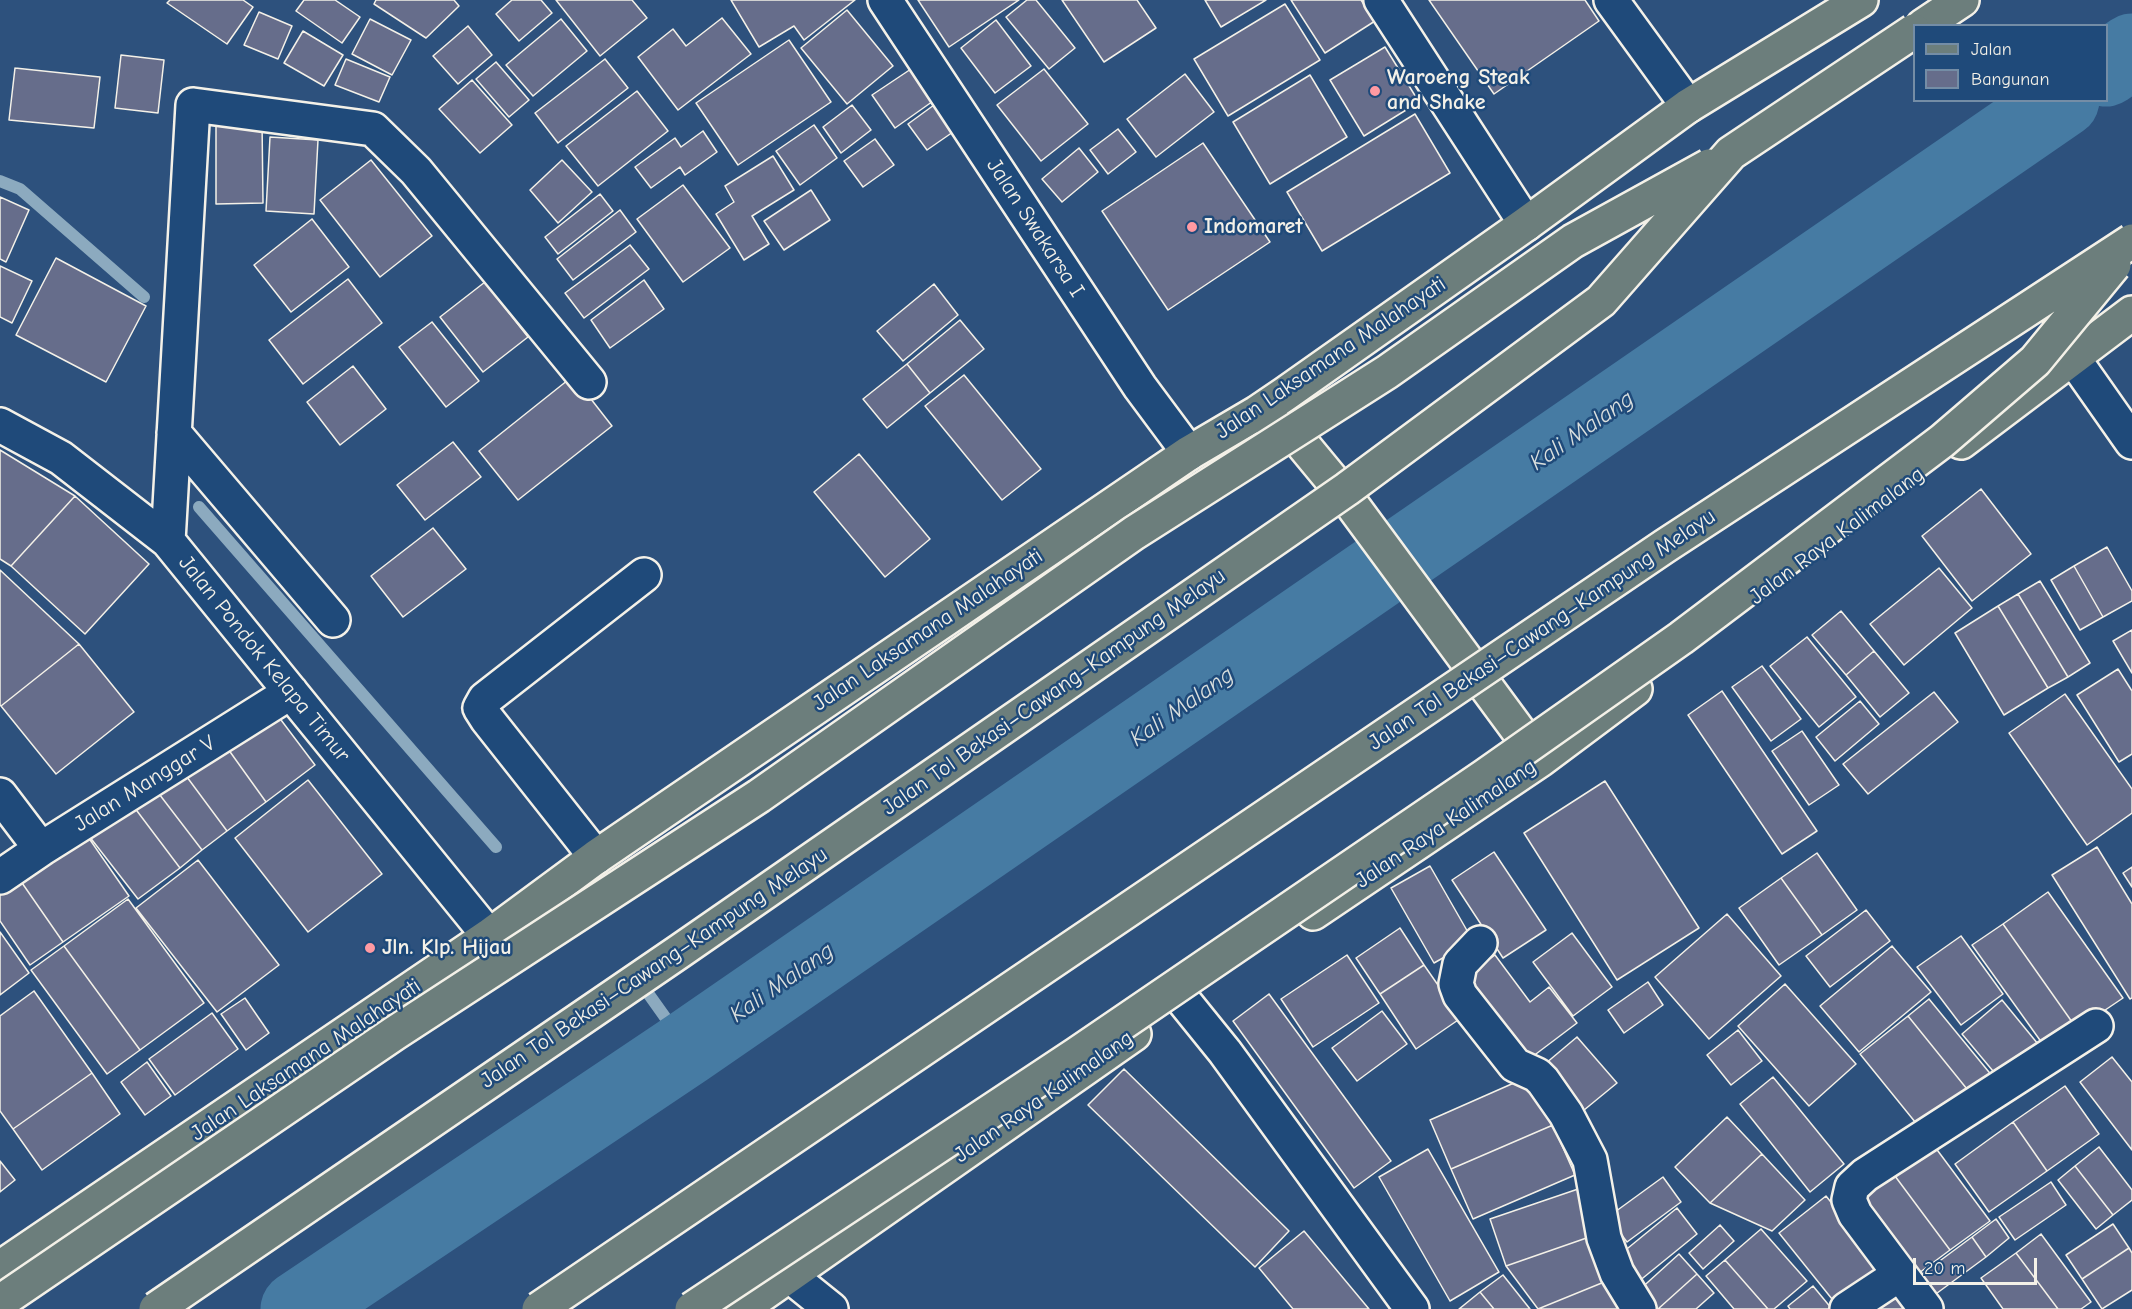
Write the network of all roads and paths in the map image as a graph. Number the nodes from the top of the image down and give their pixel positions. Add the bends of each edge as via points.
1 (885, 0) edge
2 (1381, 0) edge
3 (1611, 0) edge
4 (1861, 0) edge
5 (1962, 0) edge
6 (1926, 24) edge
7 (1913, 32) edge
8 (1688, 106) junction
9 (1731, 153) junction
10 (1526, 224) junction
11 (2132, 242) edge
12 (2132, 313) edge
13 (2073, 358) junction
14 (589, 382) dead end
15 (1286, 394) junction
16 (1257, 413) junction
17 (0, 425) edge
18 (174, 433) junction
19 (1299, 440) junction
20 (2132, 442) edge
21 (1189, 453) junction
22 (168, 541) junction
23 (644, 575) dead end
24 (333, 620) dead end
25 (291, 692) junction
26 (1540, 760) junction
27 (0, 795) edge
28 (41, 849) junction
29 (596, 857) junction
30 (0, 877) edge
31 (489, 936) junction
32 (1480, 943) dead end
33 (1183, 1000) junction
34 (2096, 1026) dead end
35 (0, 1268) edge
36 (1900, 1274) junction
37 (790, 1276) junction
38 (0, 1302) edge
39 (156, 1309) edge
40 (539, 1309) edge
41 (692, 1309) edge
42 (741, 1309) edge
43 (831, 1309) edge
44 (1412, 1309) edge
45 (1639, 1309) edge
46 (1847, 1309) edge
47 (1926, 1309) edge

1 - 21 street, Jalan Swakarsa I via 1140,387
2 - 10 street
3 - 8 street
4 - 8 main road, Jalan Laksamana Malahayati
5 - 6 main road
7 - 9 main road, Jalan Tol Bekasi–Cawang–Kampung Melayu, bridge
8 - 10 main road, Jalan Laksamana Malahayati
9 - 38 main road, bridge via 1573,241 1387,372 1134,533 759,796 395,1033
9 - 39 main road, Jalan Tol Bekasi–Cawang–Kampung Melayu, bridge via 1601,301 1347,489
10 - 15 main road, Jalan Laksamana Malahayati
11 - 40 main road, Jalan Tol Bekasi–Cawang–Kampung Melayu, bridge via 1665,546
11 - 41 main road, bridge via 2035,361 1942,441 1681,638 1077,1054
12 - 13 main road, Jalan Raya Kalimalang
13 - 20 street
13 - 26 main road, Jalan Raya Kalimalang
14 - 18 street via 416,171 373,129 193,105
15 - 16 main road, Jalan Laksamana Malahayati
15 - 19 main road
16 - 19 main road
16 - 21 main road, Jalan Laksamana Malahayati
17 - 22 street, Jalan Pondok Kelapa Timur via 61,458
18 - 22 street
18 - 24 street
19 - 26 main road via 1347,498
21 - 29 main road, Jalan Laksamana Malahayati
22 - 25 street, Jalan Pondok Kelapa Timur
23 - 29 street via 485,699 480,708
25 - 28 street, Jalan Manggar V
25 - 31 street, Jalan Pondok Kelapa Timur
26 - 33 main road, Jalan Raya Kalimalang
27 - 28 street
28 - 30 street, Jalan Manggar V
29 - 31 main road, Jalan Laksamana Malahayati
31 - 35 main road, Jalan Laksamana Malahayati
32 - 45 street via 1460,964 1456,984 1460,995 1515,1065 1543,1081 1571,1122 1590,1160 1604,1238 1617,1273
33 - 37 main road, Jalan Raya Kalimalang
33 - 44 street
34 - 36 street via 1852,1187 1851,1207
36 - 46 street
36 - 47 street
37 - 42 main road, Jalan Raya Kalimalang
37 - 43 street

